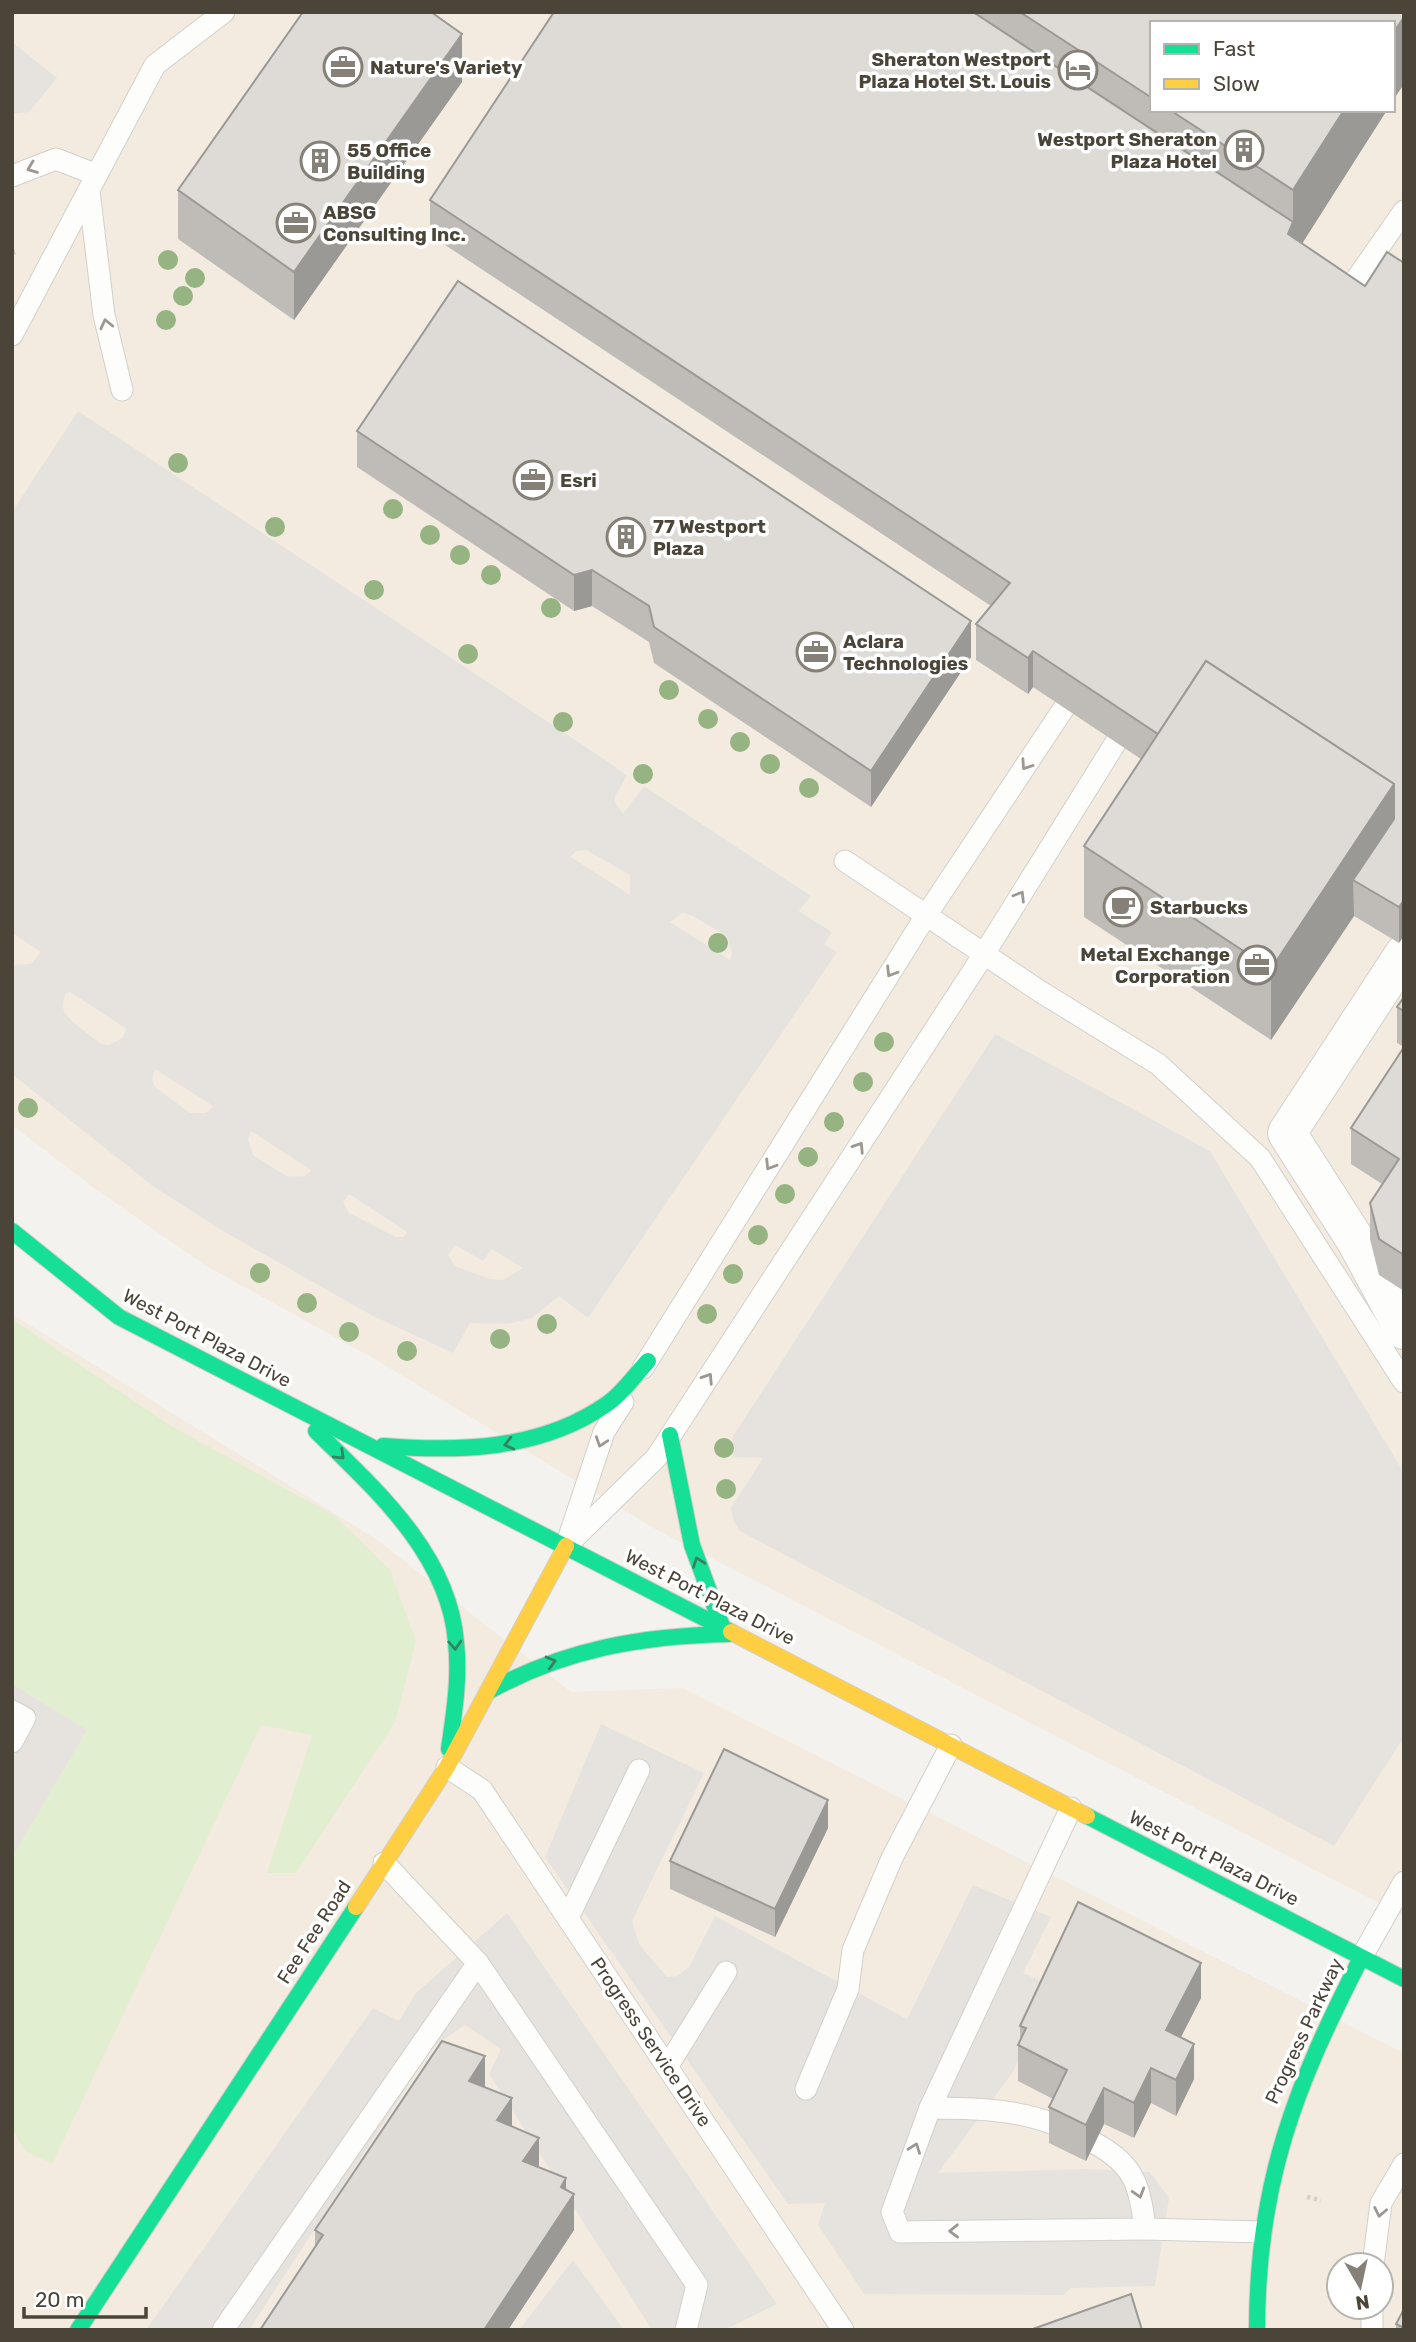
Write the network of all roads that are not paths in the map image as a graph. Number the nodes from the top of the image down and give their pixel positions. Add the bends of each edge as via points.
1 (224, 12) edge
2 (12, 176) edge
3 (93, 183) junction
4 (1404, 211) edge
5 (1339, 304) edge
6 (12, 335) edge
7 (122, 390) dead end
8 (1064, 708) edge
9 (1116, 742) edge
10 (845, 861) dead end
11 (927, 914) junction
12 (984, 954) junction
13 (1404, 954) edge
14 (12, 1231) edge
15 (1404, 1330) edge
16 (648, 1361) junction
17 (1404, 1382) edge
18 (292, 1407) junction
19 (670, 1436) junction
20 (368, 1445) junction
21 (566, 1546) junction
22 (729, 1630) junction
23 (489, 1691) junction
24 (12, 1711) edge
25 (12, 1742) edge
26 (951, 1745) junction
27 (447, 1767) junction
28 (639, 1770) dead end
29 (1071, 1808) junction
30 (384, 1863) junction
31 (1404, 1882) edge
32 (568, 1918) junction
33 (1361, 1958) junction
34 (478, 1963) junction
35 (726, 1972) dead end
36 (1404, 1979) edge
37 (667, 2067) junction
38 (806, 2089) dead end
39 (930, 2108) junction
40 (1056, 2125) edge
41 (1096, 2144) edge
42 (1404, 2164) edge
43 (1145, 2229) junction
44 (1261, 2232) junction
45 (1375, 2251) edge
46 (833, 2326) edge
47 (78, 2330) edge
48 (223, 2330) edge
49 (686, 2330) edge
50 (1257, 2330) edge

1 - 3 lane via 155,65
3 -> 2 lane via 56,159
3 - 6 lane
7 -> 3 lane via 104,315
4 - 5 lane
8 -> 11 lane
12 -> 9 lane
10 - 11 lane
11 - 12 lane
11 -> 16 lane
12 - 17 lane via 1158,1064 1260,1158
19 -> 12 lane
13 - 15 street via 1287,1133 1356,1241
14 - 18 main road, West Port Plaza Drive via 119,1317
16 -> 20 main road via 610,1402 548,1434 499,1447
16 -> 21 lane via 604,1432
18 - 20 main road, West Port Plaza Drive
18 -> 27 main road via 389,1503 435,1571 449,1606 457,1673
19 - 21 lane via 656,1458
22 -> 19 main road via 692,1545
20 - 21 main road, West Port Plaza Drive
21 - 22 main road, West Port Plaza Drive
21 - 23 main road, Fee Fee Road
23 -> 22 main road via 542,1664 678,1634
22 - 26 main road, West Port Plaza Drive
23 - 27 main road, Fee Fee Road
24 - 25 lane via 25,1718
26 - 29 main road, West Port Plaza Drive
26 - 38 lane via 892,1858 853,1950 848,1989
27 - 30 main road, Fee Fee Road
27 - 32 lane, Progress Service Drive via 482,1790
28 - 32 lane
29 - 33 main road, West Port Plaza Drive
29 - 39 lane
30 - 34 lane
30 - 47 main road, Fee Fee Road
31 - 33 lane
32 - 37 lane, Progress Service Drive
33 - 36 main road, West Port Plaza Drive
33 - 44 main road, Progress Parkway via 1326,2023 1287,2117
34 - 48 lane
34 - 49 lane via 697,2285
35 - 37 lane
37 - 46 lane, Progress Service Drive
39 - 40 lane via 960,2108
43 -> 39 lane via 900,2232 892,2212
41 -> 43 lane via 1128,2167 1142,2201
42 -> 45 lane via 1381,2203
43 - 44 lane
44 - 50 main road, Progress Parkway

